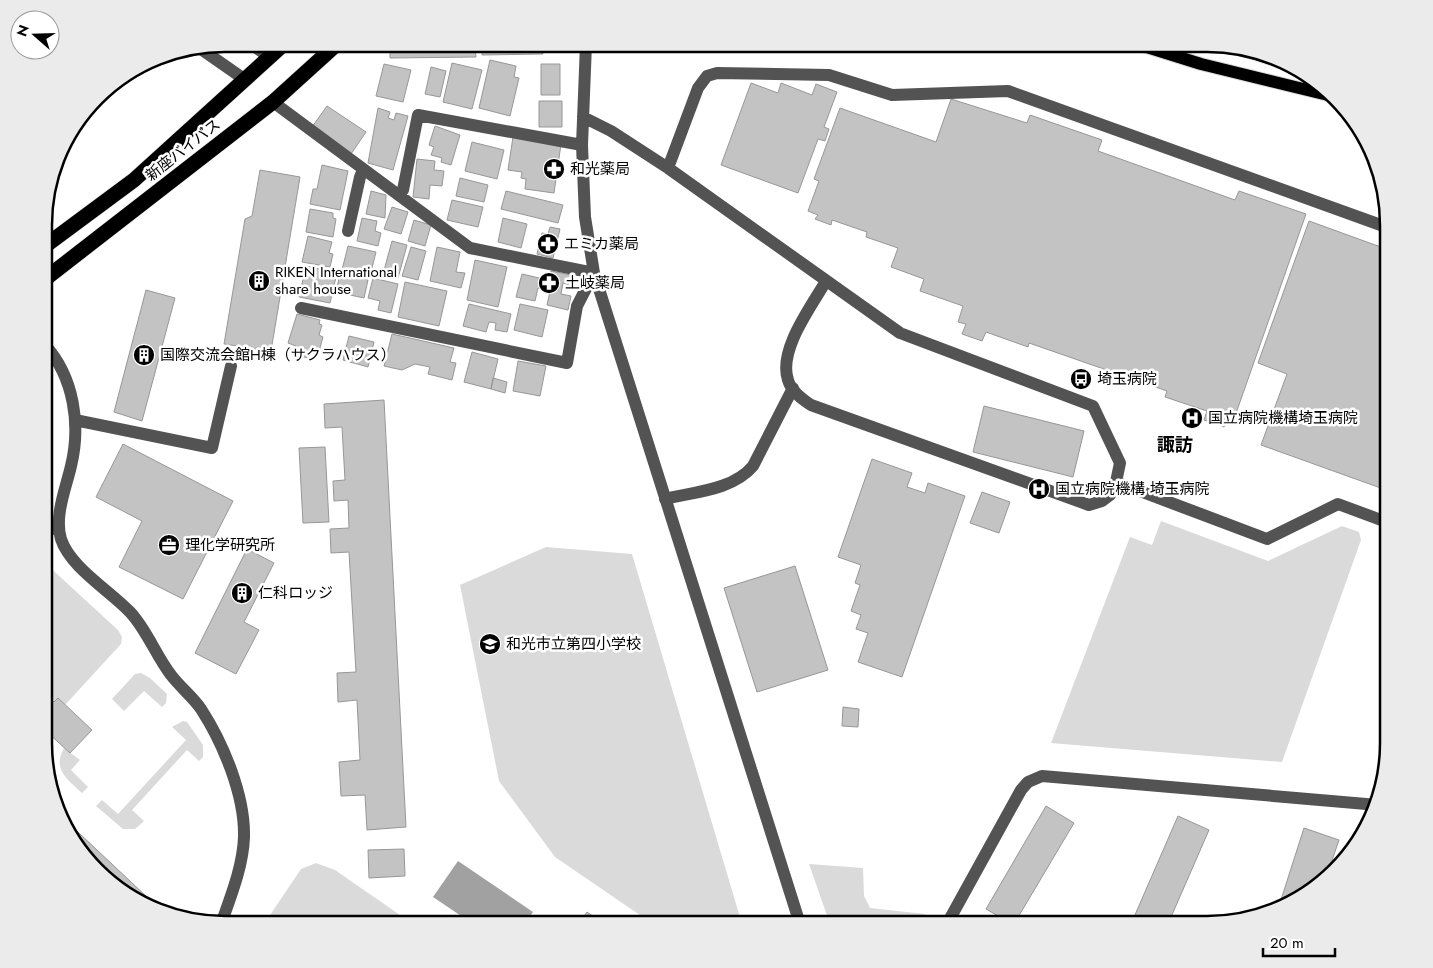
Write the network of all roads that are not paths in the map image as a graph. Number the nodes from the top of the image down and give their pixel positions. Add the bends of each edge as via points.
1 (262, 52) edge
2 (275, 52) edge
3 (328, 52) edge
4 (586, 52) edge
5 (1162, 52) edge
6 (207, 54) edge
7 (269, 57) junction
8 (244, 79) junction
9 (1319, 93) edge
10 (273, 102) junction
11 (583, 117) junction
12 (582, 145) junction
13 (668, 168) junction
14 (363, 170) junction
15 (399, 195) junction
16 (1380, 225) edge
17 (348, 231) dead end
18 (52, 241) edge
19 (594, 272) junction
20 (52, 274) edge
21 (826, 281) junction
22 (301, 308) dead end
23 (52, 356) edge
24 (231, 366) dead end
25 (793, 388) junction
26 (75, 420) junction
27 (1116, 482) junction
28 (666, 499) junction
29 (1380, 520) edge
30 (52, 528) edge
31 (58, 531) junction
32 (1369, 803) edge
33 (797, 915) edge
34 (952, 915) edge
35 (224, 916) edge

1 - 7 street
2 - 7 highway, 新座バイパス
3 - 10 highway, 新座バイパス
4 - 11 street
5 - 9 main road
6 - 8 street
7 - 8 highway, 新座バイパス
8 - 18 highway, 新座バイパス via 134,180
10 - 14 street
10 - 20 highway, 新座バイパス
11 - 12 street
11 - 13 street
12 - 15 street via 418,115 403,190
12 - 19 street via 585,217
13 - 16 street via 698,88 707,76 717,73 829,74 892,95 1008,91
13 - 21 street
14 - 15 street
14 - 17 street
15 - 19 street via 470,248
19 - 22 street via 577,306 567,364
19 - 28 street
21 - 25 street via 790,344 785,365
21 - 27 street via 900,333 1093,406 1120,463
23 - 26 street via 68,382
24 - 26 street via 212,448
25 - 27 street via 811,405 1089,505 1102,501
25 - 28 street via 747,473 732,482
26 - 31 street via 76,438
27 - 29 street via 1267,539 1338,504
28 - 33 street
30 - 31 street
31 - 35 street via 66,552 131,614 171,675 201,708 228,759 244,837 235,886
32 - 34 street via 1042,776 1028,782 1021,790

